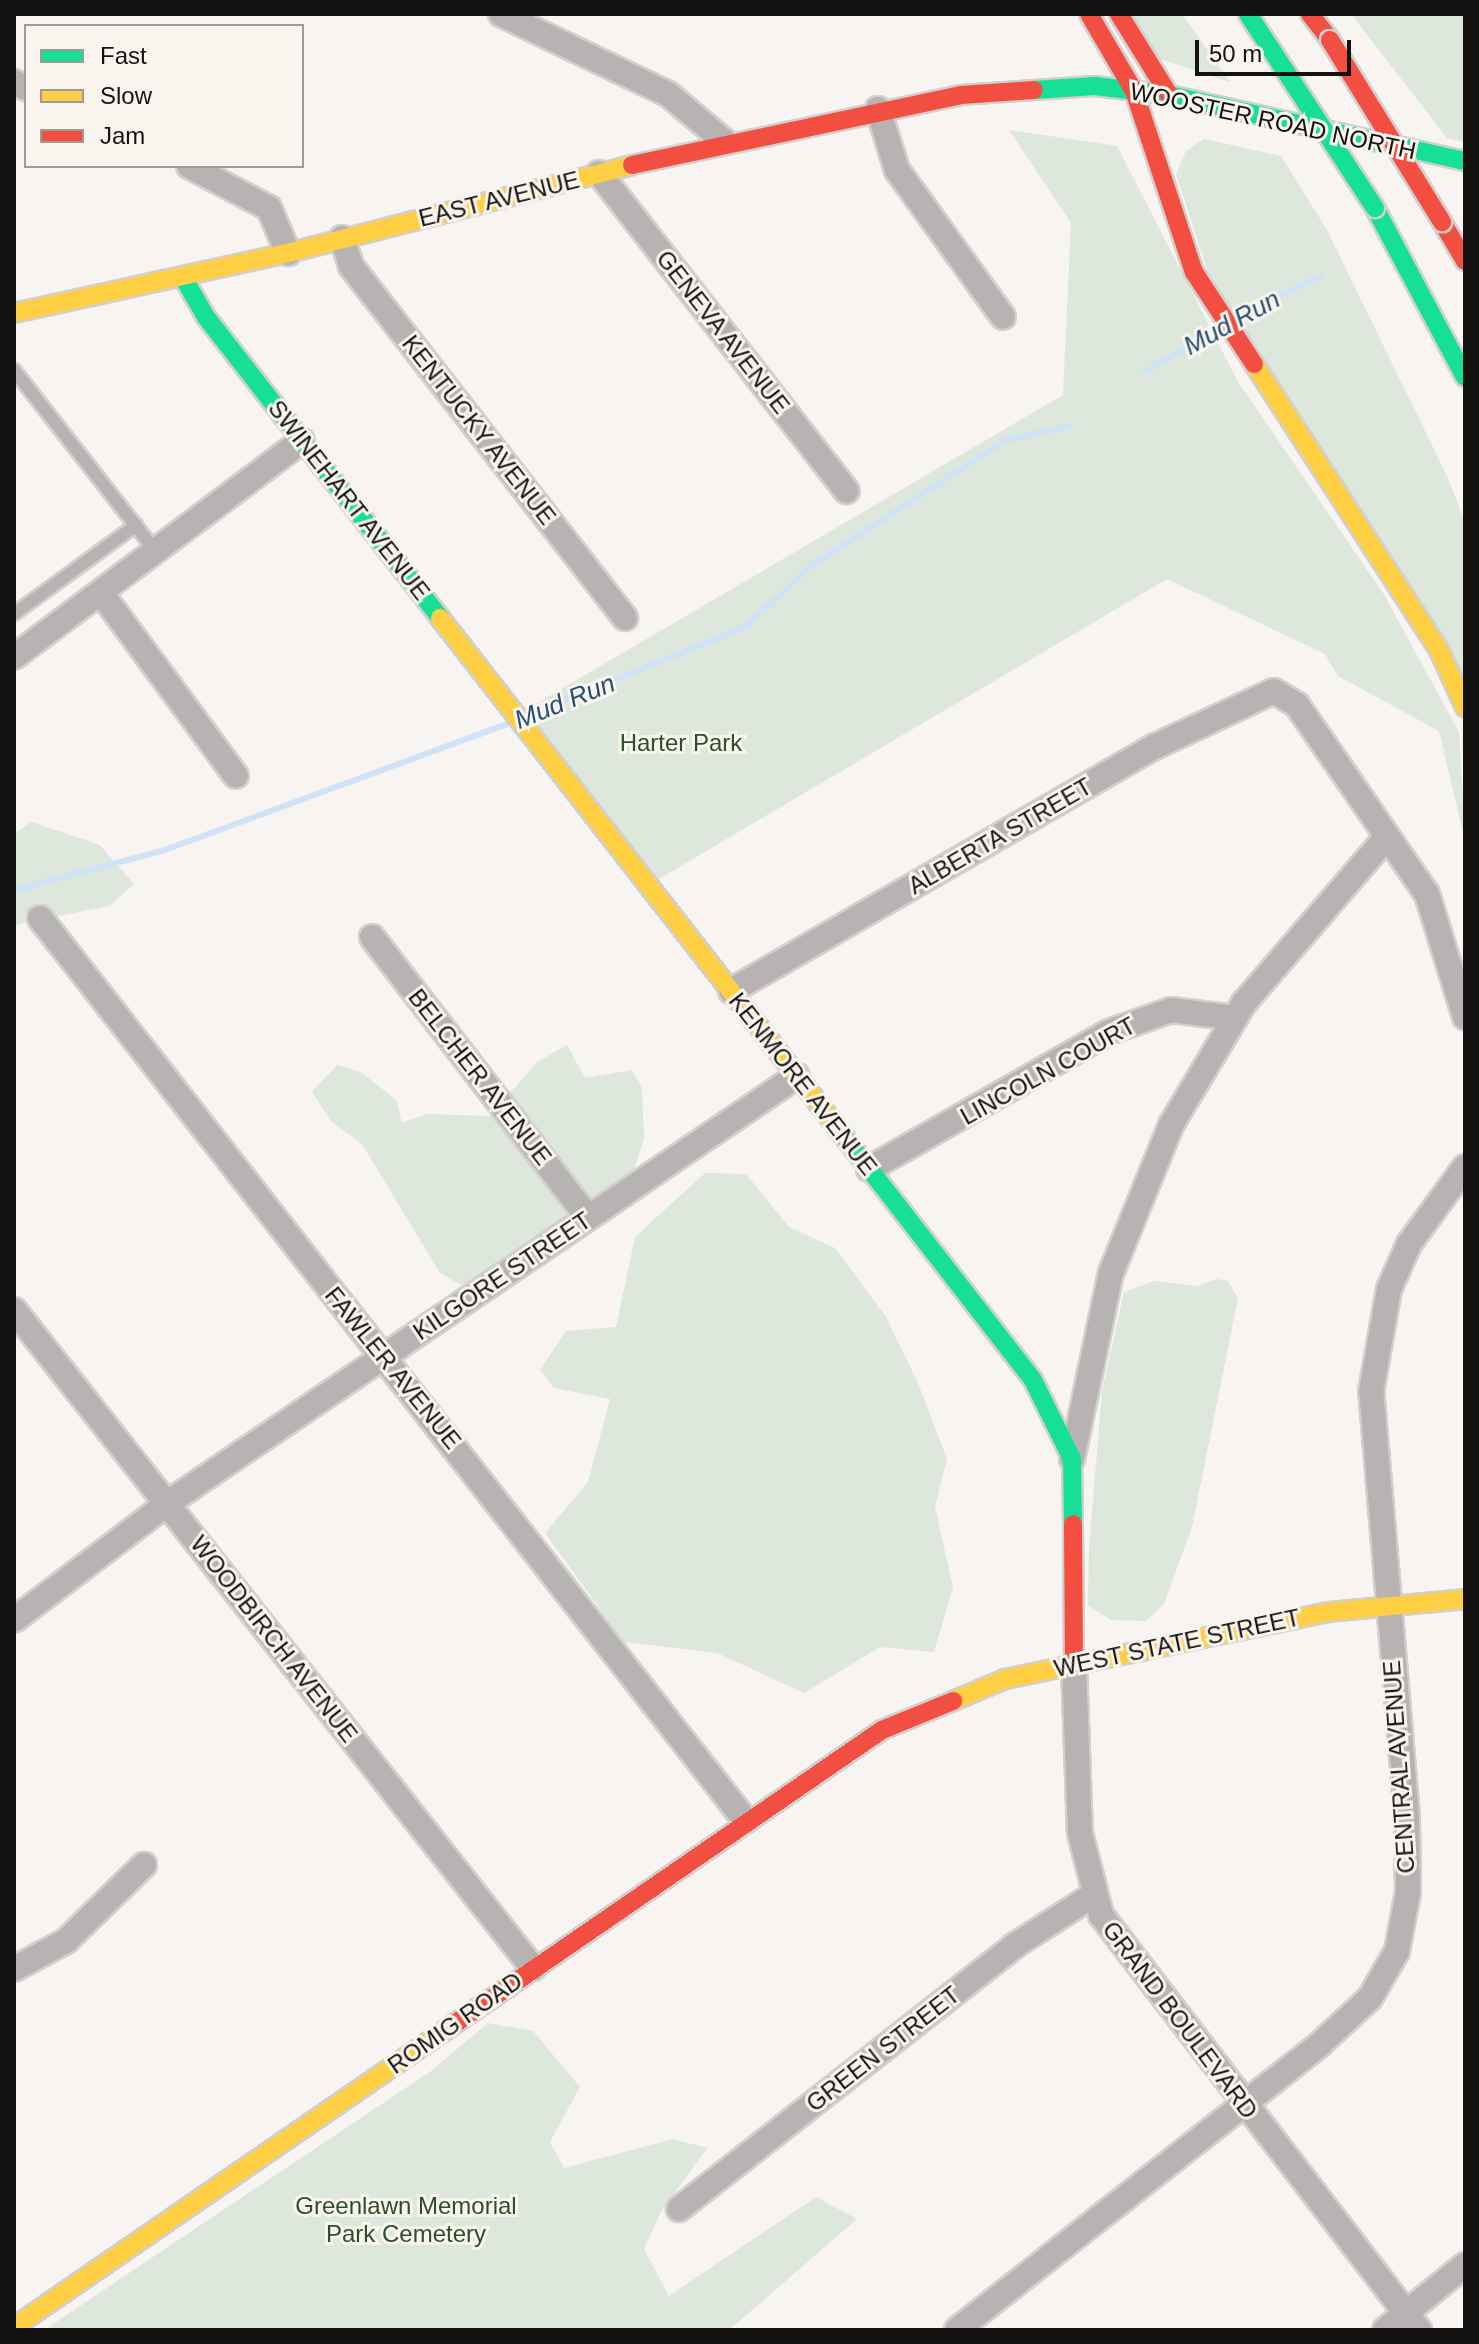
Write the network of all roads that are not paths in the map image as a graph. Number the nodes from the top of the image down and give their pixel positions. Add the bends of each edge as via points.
1 (501, 14) edge
2 (1089, 14) edge
3 (1119, 14) edge
4 (1248, 14) edge
5 (1310, 14) edge
6 (1134, 91) junction
7 (984, 93) joint
8 (1169, 95) junction
9 (878, 109) junction
10 (724, 141) junction
11 (1465, 161) edge
12 (193, 168) edge
13 (599, 173) junction
14 (342, 238) junction
15 (288, 253) junction
16 (1465, 261) edge
17 (183, 277) junction
18 (14, 313) edge
19 (1003, 317) dead end
20 (1457, 358) junction
21 (14, 370) edge
22 (1465, 377) edge
23 (1465, 400) edge
24 (302, 441) junction
25 (847, 491) dead end
26 (136, 525) junction
27 (157, 553) junction
28 (101, 593) junction
29 (14, 614) edge
30 (625, 618) dead end
31 (14, 657) edge
32 (1465, 707) edge
33 (514, 715) joint
34 (236, 776) dead end
35 (1387, 837) junction
36 (40, 918) dead end
37 (372, 937) dead end
38 (731, 991) junction
39 (1465, 1017) edge
40 (1235, 1018) junction
41 (797, 1076) junction
42 (1465, 1167) edge
43 (869, 1169) junction
44 (588, 1217) junction
45 (14, 1310) edge
46 (384, 1356) junction
47 (1072, 1459) junction
48 (168, 1503) junction
49 (1465, 1599) edge
50 (1387, 1605) junction
51 (14, 1620) edge
52 (1074, 1664) junction
53 (898, 1722) joint
54 (745, 1820) junction
55 (144, 1865) dead end
56 (1092, 1896) junction
57 (533, 1968) junction
58 (14, 1969) edge
59 (1241, 2102) junction
60 (679, 2209) dead end
61 (1465, 2265) edge
62 (1412, 2322) edge
63 (14, 2326) edge
64 (957, 2330) edge
65 (1385, 2330) edge

1 - 10 street via 668,94
2 - 6 main road
3 - 8 main road
4 - 20 main road, bridge via 1375,208
5 - 16 main road, bridge
6 - 7 main road, WOOSTER ROAD NORTH
6 - 8 main road, WOOSTER ROAD NORTH
6 - 32 main road via 1194,272 1439,650
7 - 9 main road, EAST AVENUE
8 - 11 main road, WOOSTER ROAD NORTH
9 - 10 main road, EAST AVENUE
9 - 19 street via 897,170
10 - 13 main road, EAST AVENUE
12 - 15 street via 269,208
13 - 14 main road, EAST AVENUE
13 - 25 street, GENEVA AVENUE
14 - 15 main road, EAST AVENUE
14 - 30 street, KENTUCKY AVENUE via 351,266
15 - 17 main road, EAST AVENUE
17 - 18 main road, EAST AVENUE
17 - 24 main road, SWINEHART AVENUE
20 - 22 main road
20 - 23 main road
21 - 26 lane
24 - 27 street
24 - 33 main road, SWINEHART AVENUE
26 - 27 lane
26 - 29 lane
27 - 28 street
28 - 31 street
28 - 34 street
33 - 38 main road, KENMORE AVENUE
35 - 38 street, ALBERTA STREET via 1297,705 1274,691 1154,747
35 - 39 street via 1427,894
35 - 40 street, GRAND BOULEVARD
36 - 46 street, FAWLER AVENUE
37 - 44 street, BELCHER AVENUE
38 - 41 main road, KENMORE AVENUE
40 - 43 street, LINCOLN COURT via 1171,1010 1109,1032
40 - 47 street, GRAND BOULEVARD via 1171,1125 1122,1240
41 - 43 main road, KENMORE AVENUE
41 - 44 street, KILGORE STREET
42 - 50 street, CENTRAL AVENUE via 1409,1244 1377,1343 1373,1478
43 - 47 main road, KENMORE AVENUE via 1033,1380
44 - 46 street, KILGORE STREET
45 - 48 street, WOODBIRCH AVENUE
46 - 48 street, KILGORE STREET
46 - 54 street, FAWLER AVENUE
47 - 52 main road, GRAND BOULEVARD
48 - 51 street, KILGORE STREET
48 - 57 street, WOODBIRCH AVENUE
49 - 50 main road, WEST STATE STREET
50 - 52 main road, WEST STATE STREET
50 - 59 street, CENTRAL AVENUE via 1407,1817 1408,1892 1397,1951 1354,2014
52 - 53 main road, WEST STATE STREET via 1005,1679
52 - 56 street, GRAND BOULEVARD via 1080,1833
53 - 54 main road, ROMIG ROAD
54 - 57 main road, ROMIG ROAD
55 - 58 street via 66,1941
56 - 59 street, GRAND BOULEVARD via 1125,1955
56 - 60 street, GREEN STREET via 1014,1946
57 - 63 main road, ROMIG ROAD
59 - 62 street, GRAND BOULEVARD
59 - 64 street, CENTRAL AVENUE
61 - 62 street
62 - 65 street

